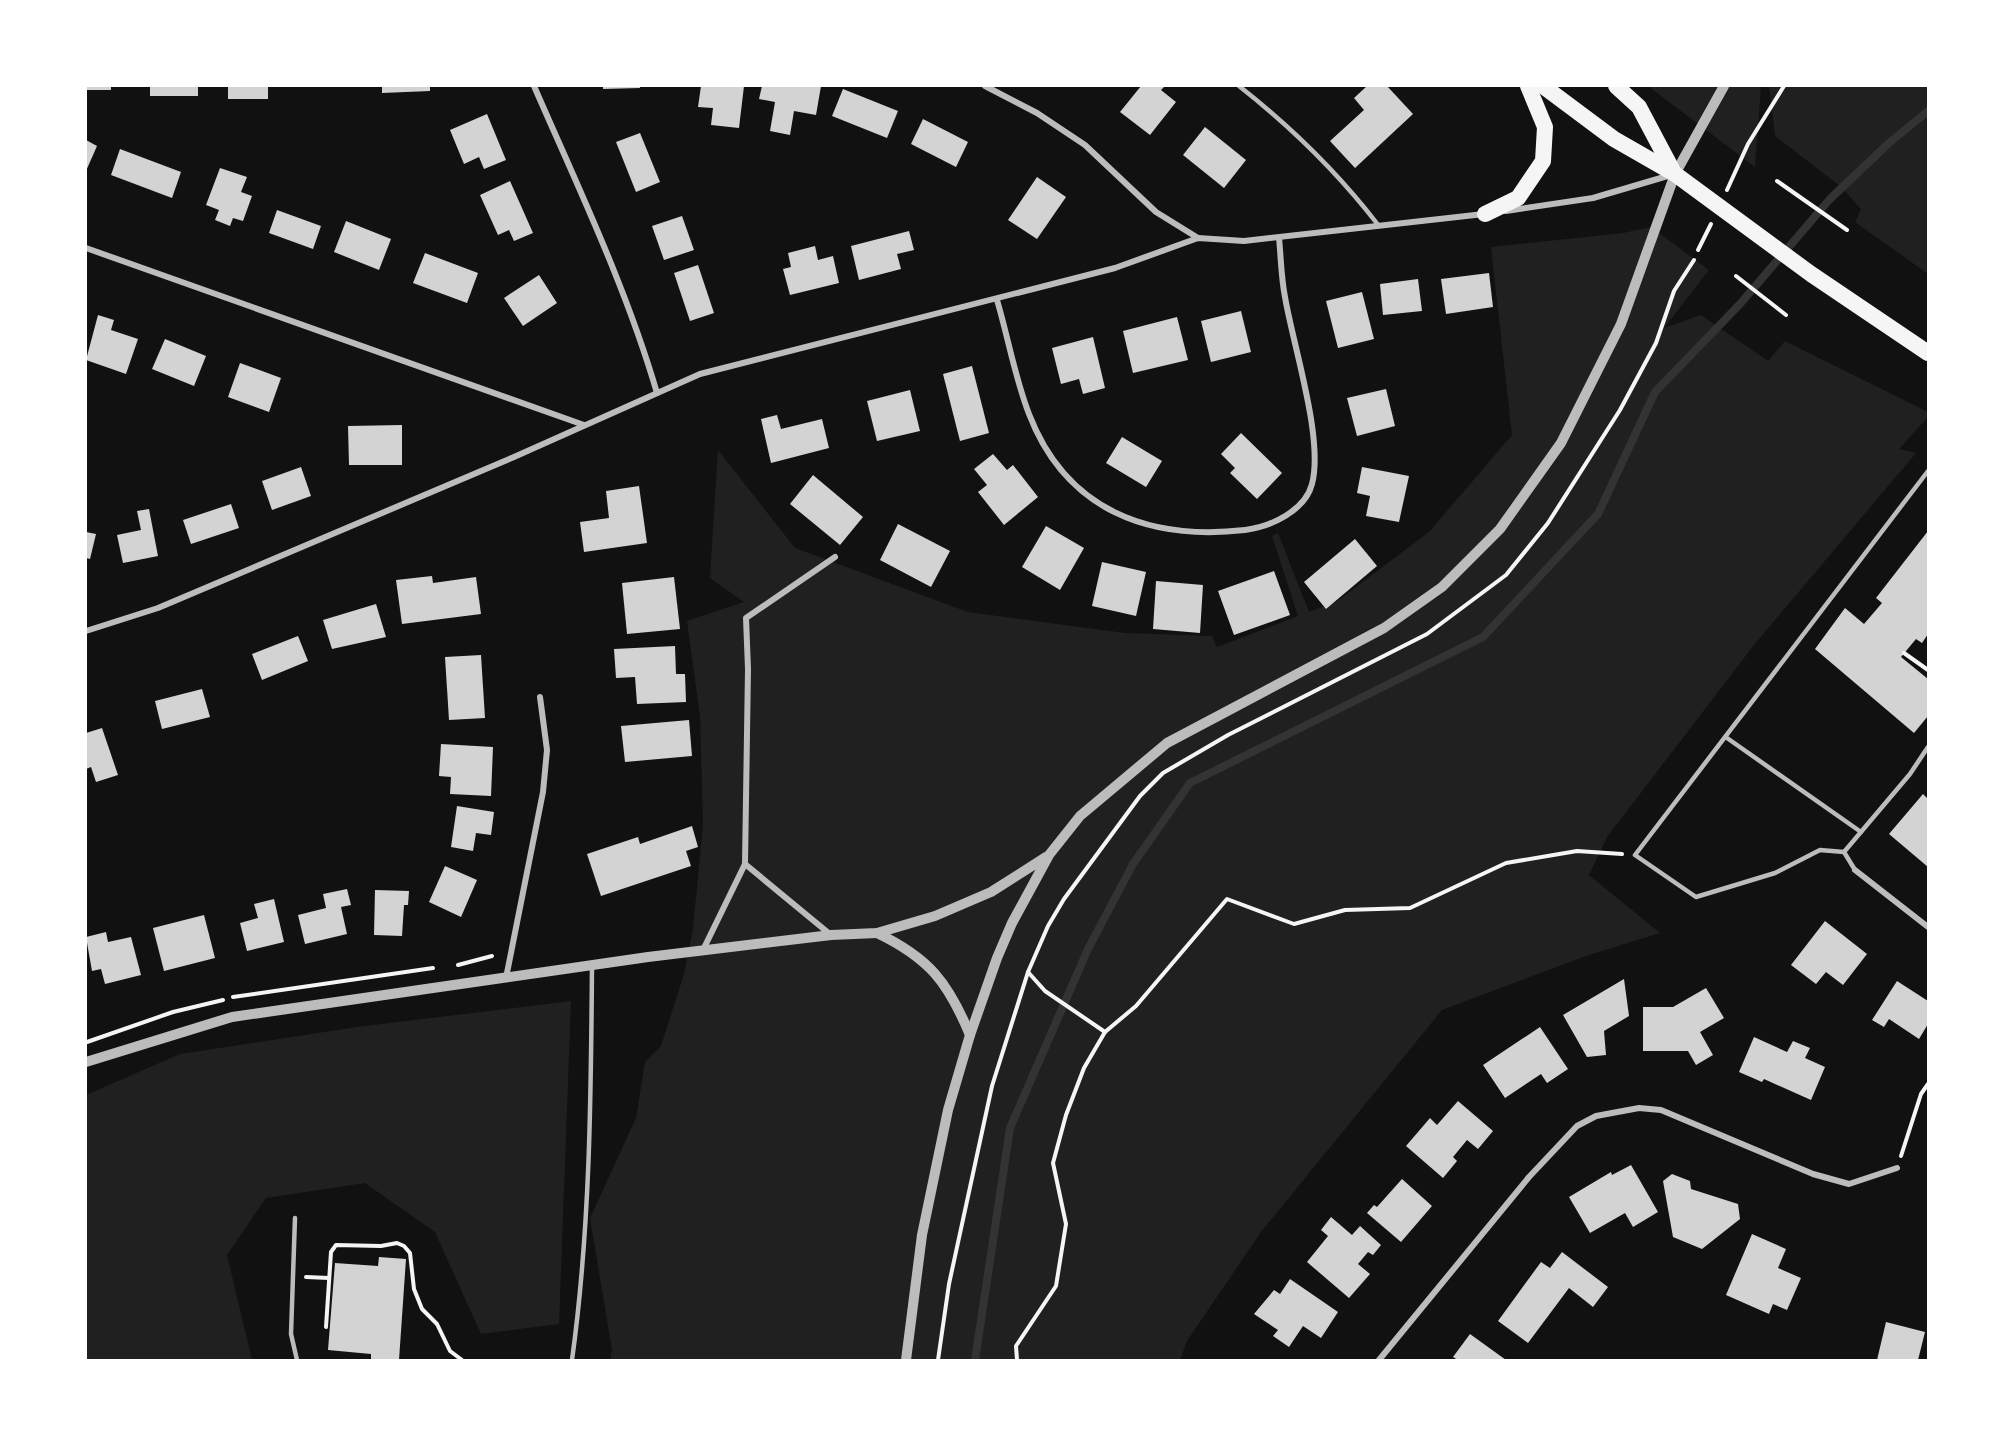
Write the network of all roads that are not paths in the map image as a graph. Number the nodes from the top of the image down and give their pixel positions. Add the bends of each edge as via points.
1 (534, 86) edge
2 (985, 86) edge
3 (1239, 86) edge
4 (1528, 86) edge
5 (1543, 86) edge
6 (1616, 86) edge
7 (1724, 86) edge
8 (1675, 174) junction
9 (1485, 214) junction
10 (1379, 226) junction
11 (1198, 238) junction
12 (1279, 238) junction
13 (86, 248) edge
14 (998, 300) junction
15 (1929, 353) edge
16 (657, 393) junction
17 (585, 426) junction
18 (1929, 471) edge
19 (835, 557) dead end
20 (87, 628) edge
21 (540, 697) dead end
22 (1727, 738) junction
23 (1929, 747) edge
24 (1861, 832) junction
25 (1844, 852) junction
26 (1049, 855) junction
27 (745, 864) junction
28 (1855, 870) joint
29 (1929, 927) edge
30 (877, 933) junction
31 (831, 935) junction
32 (703, 951) junction
33 (592, 966) junction
34 (506, 979) junction
35 (969, 1035) junction
36 (86, 1062) edge
37 (1897, 1168) road end
38 (295, 1218) dead end
39 (297, 1360) edge
40 (572, 1360) edge
41 (906, 1360) edge
42 (1378, 1360) edge

1 - 16 street via 619,280
2 - 11 street via 1085,145 1156,212
3 - 10 lane via 1323,164
4 - 9 highway via 1545,127 1543,161 1518,198
5 - 8 highway via 1614,139
6 - 8 highway via 1639,107
7 - 8 street
8 - 9 street via 1593,198
8 - 15 highway via 1811,274
8 - 26 street via 1621,324 1561,443 1500,529 1442,587 1384,628 1167,743 1080,816
9 - 10 street
10 - 12 street
11 - 12 street
11 - 14 street via 1116,268
12 - 14 street via 1284,295 1315,448 1312,486 1296,509 1262,528 1216,533 1163,530 1119,516 1078,489 1048,451 1029,414
13 - 17 street
14 - 16 street via 700,374
16 - 17 street
17 - 20 street via 158,609
18 - 22 lane
19 - 27 street via 746,618
21 - 34 street via 547,750 543,792
22 - 24 lane
22 - 25 lane via 1635,855 1696,897 1775,873 1820,850
23 - 24 lane
24 - 25 lane
25 - 28 lane
26 - 30 street via 990,892 936,916
26 - 35 street via 1012,922
27 - 31 street
27 - 32 street
28 - 29 street
30 - 31 street
30 - 35 street via 909,948 936,973 957,1005
31 - 32 street
32 - 33 street
33 - 34 street
33 - 40 lane via 590,1153 581,1296
34 - 36 street via 232,1017
35 - 41 street via 948,1110 922,1235
37 - 42 street via 1849,1184 1813,1174 1661,1110 1639,1108 1596,1116 1577,1126 1529,1177
38 - 39 lane via 291,1334

